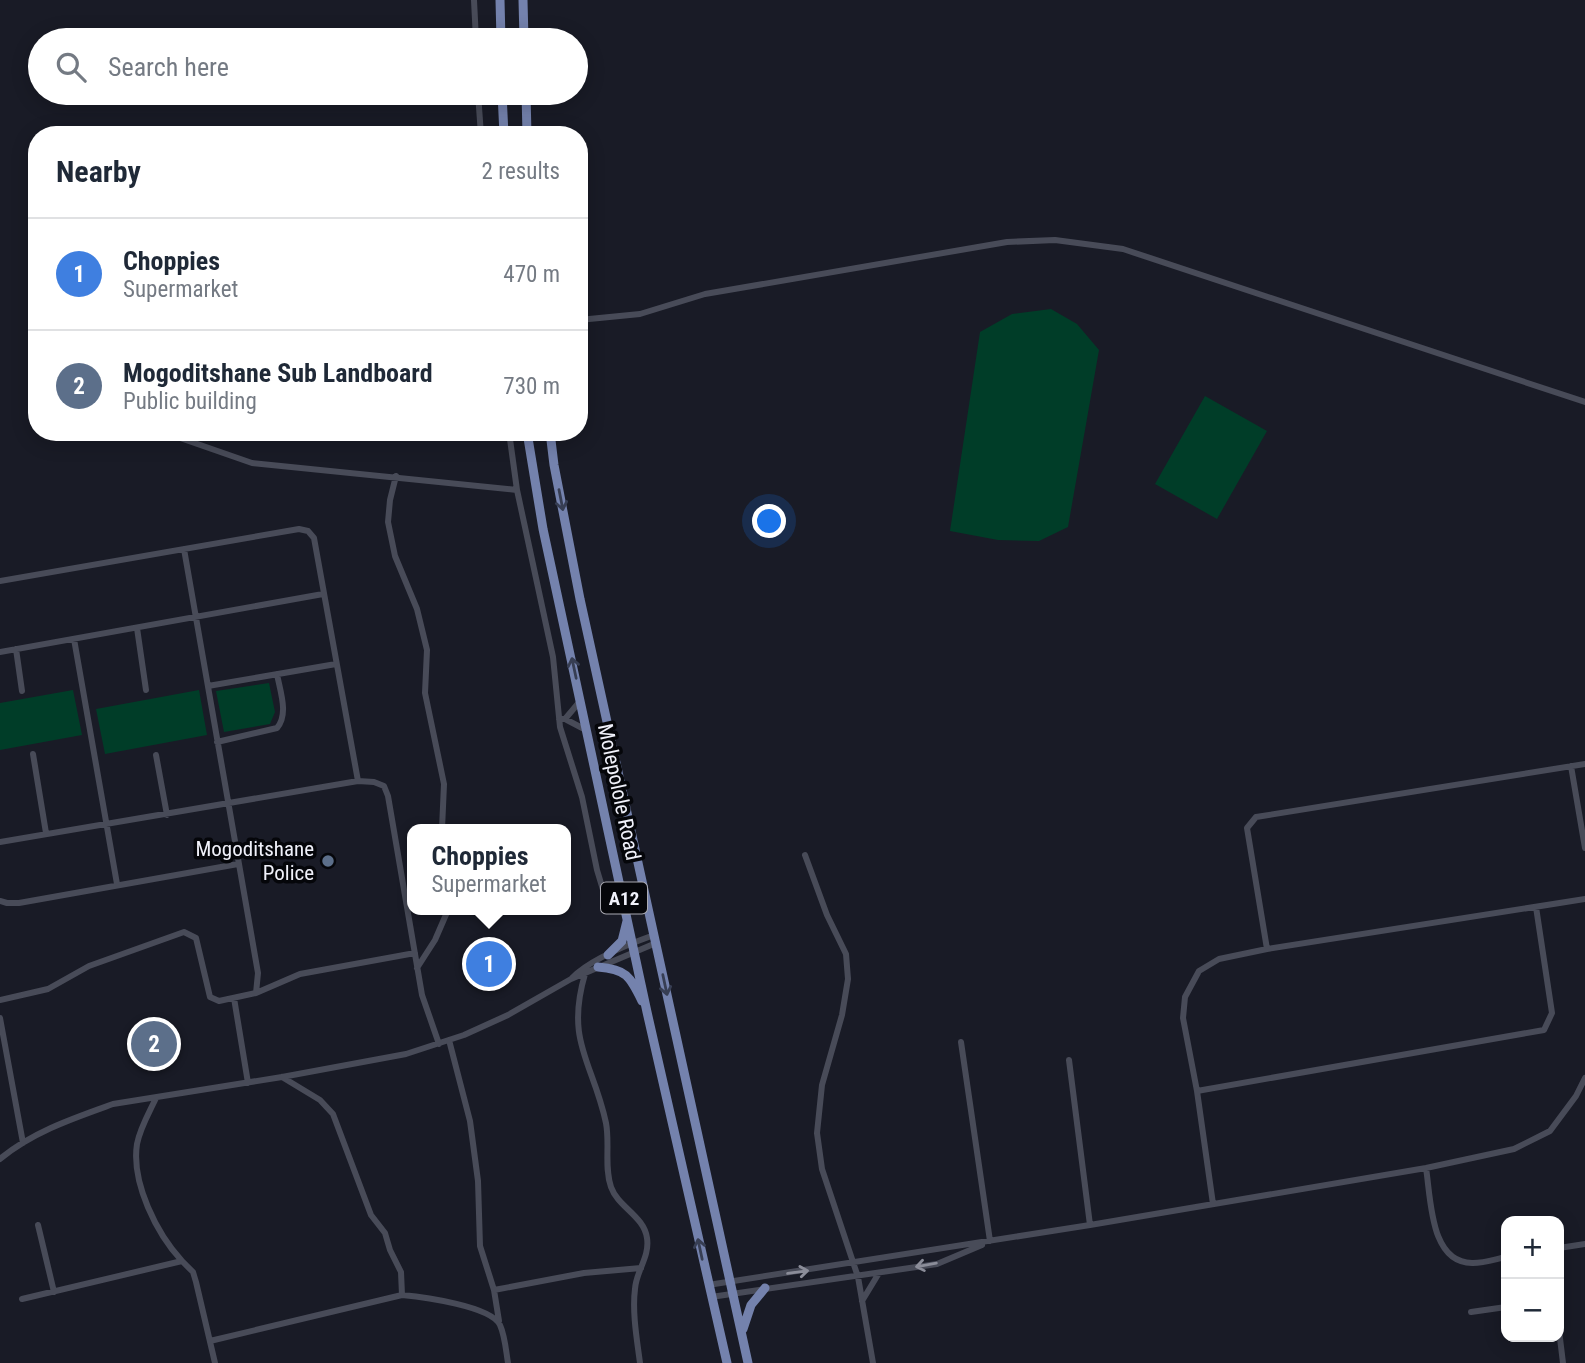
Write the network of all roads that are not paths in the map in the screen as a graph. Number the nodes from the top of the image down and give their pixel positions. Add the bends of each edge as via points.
1 (474, 0) edge
2 (500, 0) edge
3 (523, 0) edge
4 (475, 28) edge
5 (501, 28) edge
6 (524, 28) edge
7 (479, 105) edge
8 (503, 105) edge
9 (526, 105) edge
10 (480, 126) edge
11 (504, 126) edge
12 (527, 126) edge
13 (588, 320) edge
14 (1585, 402) edge
15 (189, 441) edge
16 (510, 441) edge
17 (528, 441) edge
18 (551, 441) edge
19 (396, 477) junction
20 (517, 490) junction
21 (184, 548) junction
22 (0, 580) edge
23 (323, 594) junction
24 (196, 617) junction
25 (137, 628) junction
26 (74, 639) junction
27 (16, 649) junction
28 (0, 652) edge
29 (336, 664) junction
30 (277, 674) junction
31 (208, 686) junction
32 (146, 690) dead end
33 (22, 691) dead end
34 (581, 700) junction
35 (562, 719) junction
36 (587, 730) junction
37 (217, 742) junction
38 (33, 754) dead end
39 (156, 755) dead end
40 (1585, 764) edge
41 (1571, 766) junction
42 (358, 781) junction
43 (228, 804) junction
44 (167, 815) junction
45 (442, 824) edge
46 (108, 825) junction
47 (46, 833) junction
48 (0, 842) edge
49 (1585, 848) edge
50 (805, 855) dead end
51 (238, 864) junction
52 (117, 884) junction
53 (1585, 899) edge
54 (0, 901) edge
55 (607, 904) dead end
56 (407, 906) edge
57 (1535, 906) junction
58 (408, 915) edge
59 (446, 915) edge
60 (628, 915) junction
61 (655, 939) junction
62 (635, 946) junction
63 (1267, 949) junction
64 (415, 953) junction
65 (608, 955) junction
66 (598, 967) junction
67 (417, 968) junction
68 (585, 974) junction
69 (571, 979) junction
70 (256, 993) junction
71 (234, 998) junction
72 (0, 1000) edge
73 (647, 1012) junction
74 (0, 1018) edge
75 (449, 1040) junction
76 (961, 1042) dead end
77 (439, 1044) junction
78 (1069, 1060) dead end
79 (282, 1077) junction
80 (1585, 1078) edge
81 (248, 1083) junction
82 (1197, 1091) junction
83 (156, 1098) junction
84 (23, 1143) junction
85 (0, 1159) edge
86 (1426, 1168) junction
87 (1213, 1204) junction
88 (38, 1225) dead end
89 (1090, 1225) junction
90 (990, 1241) junction
91 (1585, 1244) edge
92 (1564, 1247) edge
93 (1501, 1258) edge
94 (182, 1261) junction
95 (853, 1263) junction
96 (641, 1268) junction
97 (880, 1273) junction
98 (775, 1275) junction
99 (858, 1277) junction
100 (731, 1282) junction
101 (708, 1285) junction
102 (778, 1286) junction
103 (765, 1288) junction
104 (494, 1290) junction
105 (54, 1292) junction
106 (734, 1293) junction
107 (402, 1295) junction
108 (711, 1297) junction
109 (22, 1299) dead end
110 (862, 1302) junction
111 (1501, 1308) edge
112 (1471, 1312) dead end
113 (499, 1322) junction
114 (743, 1335) junction
115 (210, 1342) junction
116 (1560, 1342) edge
117 (215, 1363) edge
118 (508, 1363) edge
119 (640, 1363) edge
120 (727, 1363) edge
121 (748, 1363) edge
122 (873, 1363) edge
123 (1563, 1363) edge

1 - 4 street
2 - 5 main road
3 - 6 main road
7 - 10 street
8 - 11 main road
9 - 12 main road
13 - 14 street via 640,314 765,282 1007,242 1055,240 1123,249
15 - 19 street via 252,463
16 - 20 street
34 -> 17 main road, Molepolole Road / A12
18 -> 61 main road, Molepolole Road / A12 via 580,599
19 - 20 street
19 - 45 street via 388,522 427,650 425,693 444,784
20 - 35 street via 554,657
21 - 22 street
21 - 23 street via 308,531 314,538
21 - 24 street
23 - 24 street
23 - 29 street
24 - 25 street
24 - 31 street
25 - 26 street
25 - 32 street
26 - 27 street
26 - 46 street
27 - 28 street
27 - 33 street
29 - 30 street
29 - 42 street
30 - 31 street
30 - 37 street via 284,713 277,728
31 - 37 street
34 - 35 street
34 - 36 main road, Molepolole Road / A12
35 - 36 street
35 - 55 street
36 - 60 main road, Molepolole Road / A12
37 - 43 street
38 - 47 street
39 - 44 street
40 - 41 street
41 - 49 street
41 - 63 street via 1256,817 1247,828
42 - 43 street
42 - 56 street via 384,786 388,796
43 - 44 street
43 - 51 street
44 - 46 street
46 - 47 street
46 - 52 street
47 - 48 street
50 - 95 street via 846,954 848,979 822,1086 817,1133 822,1169
51 - 52 street
51 - 70 street via 258,973
52 - 54 street via 19,903
53 - 57 street
57 - 63 street
57 - 82 street via 1552,1013 1544,1030
58 - 64 street
59 - 67 street
60 - 62 main road, Molepolole Road / A12
60 - 65 main road via 625,936
61 - 62 street
61 -> 100 main road, Molepolole Road / A12
62 - 65 street
62 - 66 street
62 - 73 main road, Molepolole Road / A12
63 - 82 street via 1219,959 1199,971 1185,997 1183,1018
64 - 67 street
64 - 70 street via 300,974
65 - 69 street
66 - 68 street
66 - 73 main road via 623,972
67 - 77 street
68 - 69 street
68 - 96 street via 578,1006 580,1042 605,1120 611,1186 648,1237
69 - 75 street via 508,1015
70 - 71 street
71 - 72 street via 219,1001 209,997 196,938 184,932 74,972 48,989
71 - 81 street
101 -> 73 main road, Molepolole Road / A12
74 - 84 street
75 - 77 street
75 - 104 street via 470,1121 480,1246
76 - 90 street
77 - 79 street
78 - 89 street
79 - 81 street
79 - 107 street via 320,1100 333,1114 371,1215 385,1233 401,1272
80 - 86 street via 1550,1131 1514,1150
81 - 83 street
82 - 87 street
83 - 84 street via 113,1104
83 - 94 street via 137,1145 139,1175 150,1213
84 - 85 street
86 - 87 street
86 - 93 street via 1437,1234 1446,1252 1472,1263
87 - 89 street
88 - 105 street
89 - 90 street
90 - 95 street
90 -> 97 street via 937,1264
91 - 92 street
94 - 105 street
94 - 115 street via 193,1272
98 -> 95 street
95 - 99 street
96 - 104 street
96 - 119 street via 634,1292
97 - 99 street
97 - 110 street
98 - 100 street
98 - 102 street
99 - 102 street
99 - 110 street
100 - 101 street
100 - 106 main road, Molepolole Road / A12
101 - 108 main road, Molepolole Road / A12
102 - 103 street
103 - 106 street
103 - 114 main road via 751,1305
104 - 113 street
105 - 109 street
106 - 108 street
106 - 114 main road, Molepolole Road / A12
107 - 113 street via 474,1307
107 - 115 street
108 - 120 main road, Molepolole Road / A12
110 - 122 street
111 - 112 street
113 - 118 street
114 - 121 main road, Molepolole Road / A12
115 - 117 street
116 - 123 street

